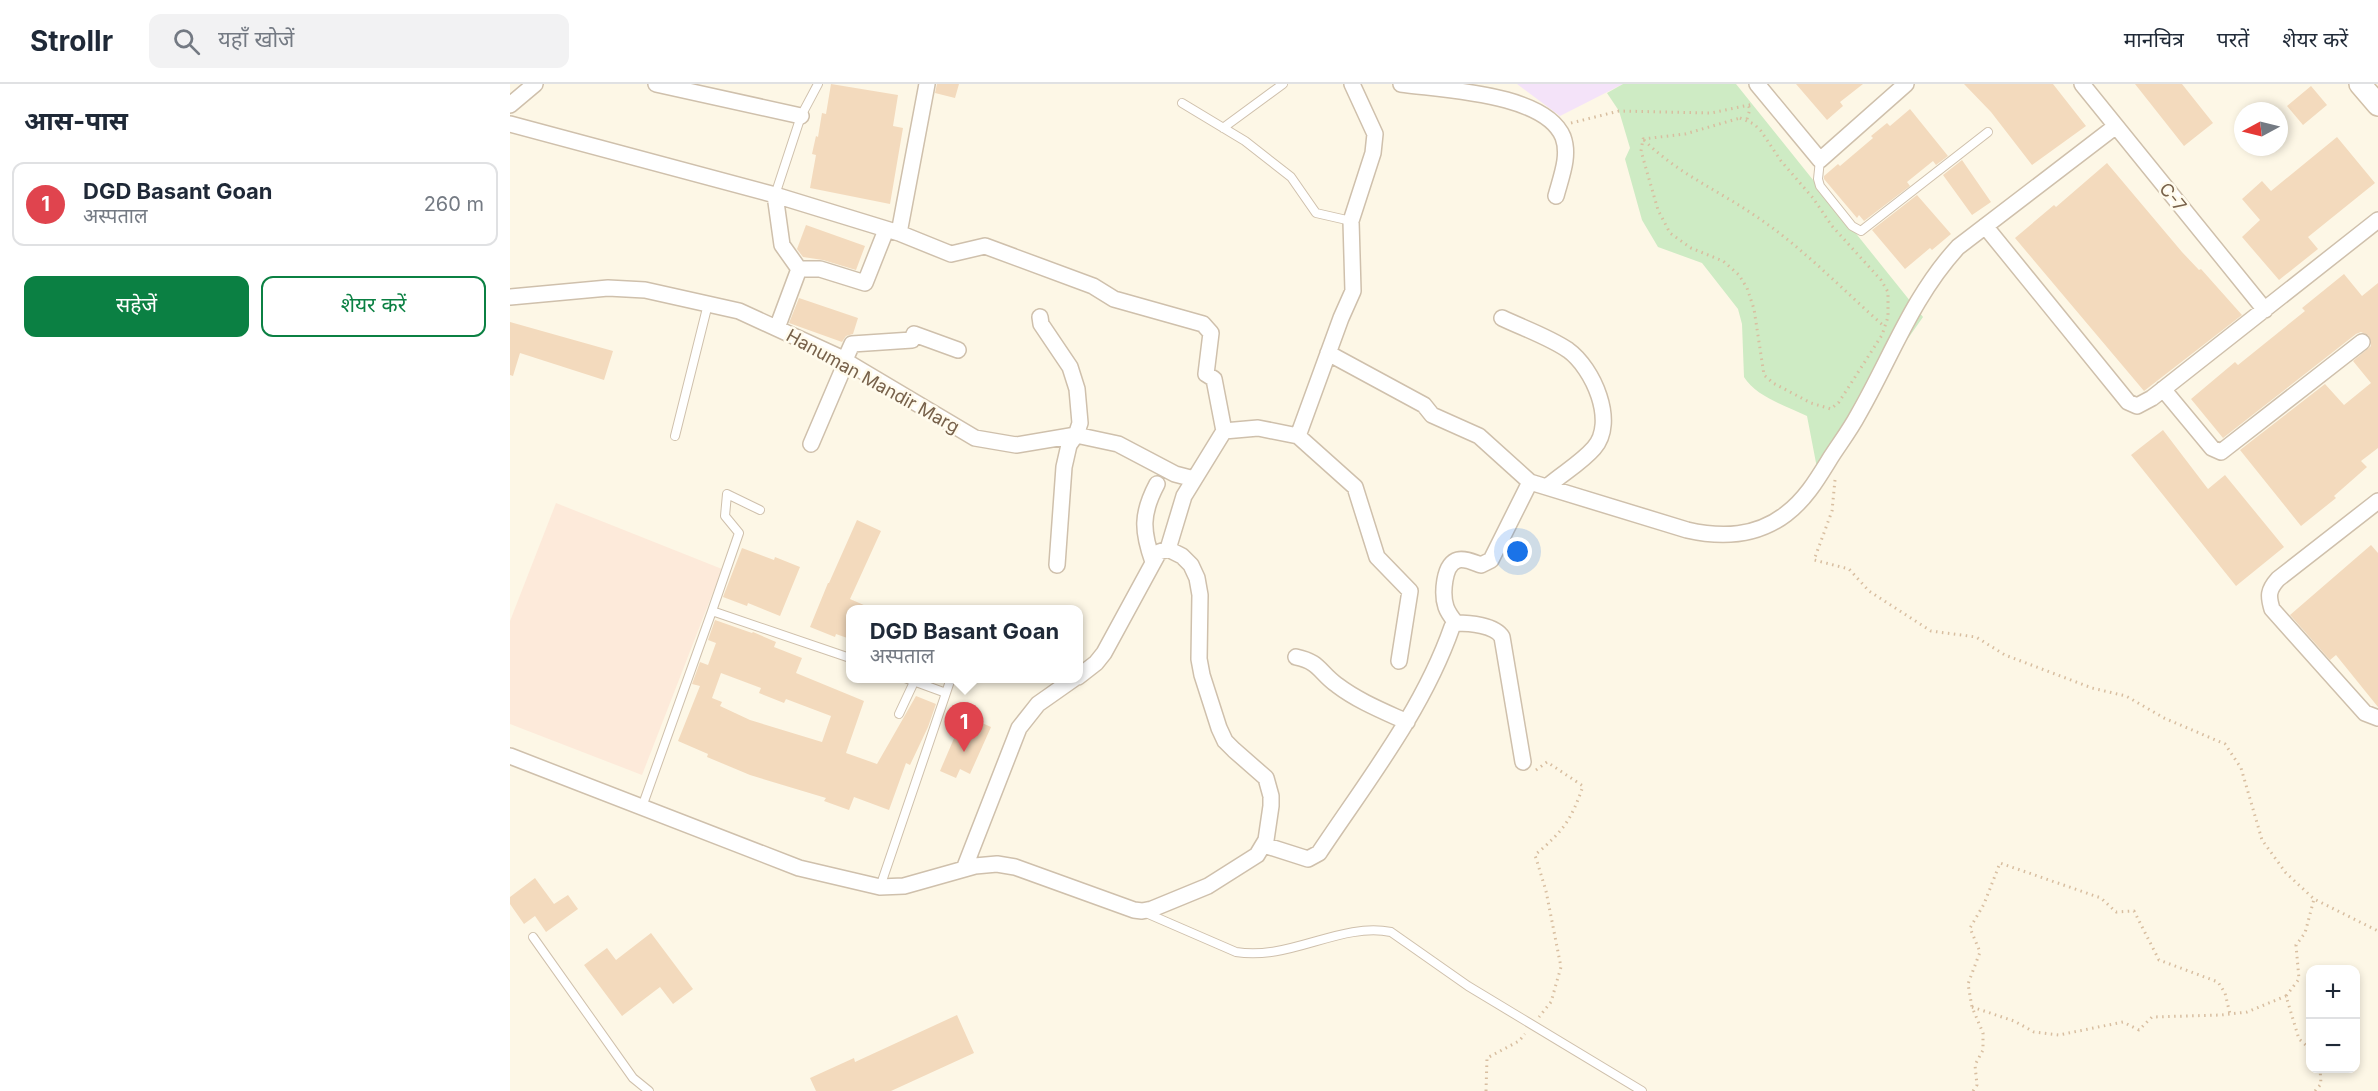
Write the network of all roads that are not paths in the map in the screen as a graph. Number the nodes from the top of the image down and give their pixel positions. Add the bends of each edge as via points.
1 (535, 84) edge
2 (656, 84) edge
3 (818, 84) edge
4 (927, 84) edge
5 (1283, 84) edge
6 (1352, 84) edge
7 (1401, 84) edge
8 (1906, 84) edge
9 (2082, 84) edge
10 (2360, 84) edge
11 (1766, 90) edge
12 (1182, 103) dead end
13 (510, 105) edge
14 (2378, 105) edge
15 (801, 116) junction
16 (510, 124) edge
17 (2116, 126) junction
18 (1223, 128) junction
19 (1988, 132) dead end
20 (1820, 160) junction
21 (775, 195) junction
22 (1556, 196) dead end
23 (1351, 220) junction
24 (2378, 220) edge
25 (1985, 225) junction
26 (892, 231) junction
27 (799, 268) junction
28 (510, 297) edge
29 (708, 304) junction
30 (2265, 310) junction
31 (1040, 317) dead end
32 (1502, 318) dead end
33 (777, 328) junction
34 (2362, 342) dead end
35 (958, 350) dead end
36 (1328, 353) junction
37 (844, 362) junction
38 (2163, 389) junction
39 (1224, 431) junction
40 (1076, 435) junction
41 (675, 436) dead end
42 (1298, 436) junction
43 (811, 444) dead end
44 (1194, 480) junction
45 (1530, 482) junction
46 (1157, 484) dead end
47 (1548, 486) junction
48 (2378, 501) edge
49 (760, 510) dead end
50 (1168, 549) junction
51 (1153, 562) junction
52 (1057, 565) dead end
53 (712, 611) junction
54 (1456, 622) junction
55 (846, 657) edge
56 (1296, 657) dead end
57 (1399, 661) dead end
58 (1083, 673) edge
59 (914, 683) edge
60 (917, 683) edge
61 (949, 683) edge
62 (1069, 683) edge
63 (946, 693) junction
64 (899, 714) dead end
65 (2378, 718) edge
66 (1407, 722) junction
67 (510, 756) edge
68 (1523, 762) road end
69 (642, 807) junction
70 (1264, 846) junction
71 (964, 869) junction
72 (880, 887) junction
73 (1142, 911) junction
74 (533, 937) dead end
75 (649, 1091) edge
76 (1642, 1091) edge

1 - 13 street
2 - 15 street
3 - 15 lane
4 - 26 street
5 - 18 lane
6 - 23 street via 1375,134 1373,153
7 - 22 street via 1490,98 1544,115 1563,137 1566,153
8 - 20 street
9 - 17 street, C-7
10 - 14 main road
11 - 20 street
12 - 18 lane
15 - 21 lane
16 - 21 street
17 - 25 street
17 - 30 street, C-7
18 - 23 lane via 1291,177 1316,213
19 - 20 lane via 1861,231 1852,226 1820,186
21 - 26 street
21 - 27 street via 782,245
23 - 36 street via 1353,291
24 - 30 street
25 - 38 street via 2128,402 2137,406
25 - 47 street via 1958,247 1931,278 1904,322 1858,415 1802,501 1785,516 1736,535 1713,536
26 - 27 street via 865,283 820,269
26 - 39 street via 951,254 985,246 1093,286 1114,299 1203,324 1211,333 1206,374 1214,380
27 - 33 street
28 - 29 street, Hanuman Mandir Marg via 608,288 645,290
29 - 33 street, Hanuman Mandir Marg via 739,311
29 - 41 lane
30 - 38 street
31 - 40 street via 1070,368 1077,389 1080,423
32 - 47 street via 1572,354 1588,371 1601,402 1601,436 1595,447
33 - 37 street, Hanuman Mandir Marg
34 - 38 street via 2222,452 2212,448
35 - 37 street via 914,334 912,340 852,344
36 - 42 street
36 - 45 street via 1424,405 1432,415 1479,436
37 - 40 street, Hanuman Mandir Marg via 975,438 1016,445
37 - 43 street
39 - 42 street via 1258,428
39 - 44 street
40 - 44 street, Hanuman Mandir Marg via 1118,444
40 - 52 street via 1069,445 1064,467
42 - 57 street via 1355,487 1377,557 1410,591
44 - 50 street via 1184,496
45 - 47 street
45 - 54 street via 1491,560 1481,565 1457,560 1451,565 1444,599
46 - 51 street via 1144,520
48 - 65 street via 2278,579 2270,588 2269,598 2272,609 2365,713
49 - 53 lane via 727,494 725,516 739,533
50 - 51 street via 1159,552
50 - 70 street via 1191,565 1197,578 1200,667 1219,728 1225,741 1266,778 1269,787 1271,806
51 - 58 street via 1104,653
53 - 55 lane
53 - 69 lane
54 - 66 street via 1431,681
54 - 68 street via 1491,629 1502,637
56 - 66 street via 1312,660 1335,684
59 - 64 lane
60 - 63 lane
61 - 63 lane
62 - 71 street via 1038,704 1019,729
63 - 72 lane
66 - 70 street via 1319,853 1308,859
67 - 69 street
69 - 72 street via 799,868
70 - 73 street via 1257,855 1208,886
71 - 72 street via 904,886
71 - 73 street via 986,864 1015,867
73 - 76 lane via 1236,952 1252,955 1361,931 1391,932 1460,980
74 - 75 lane via 633,1078

